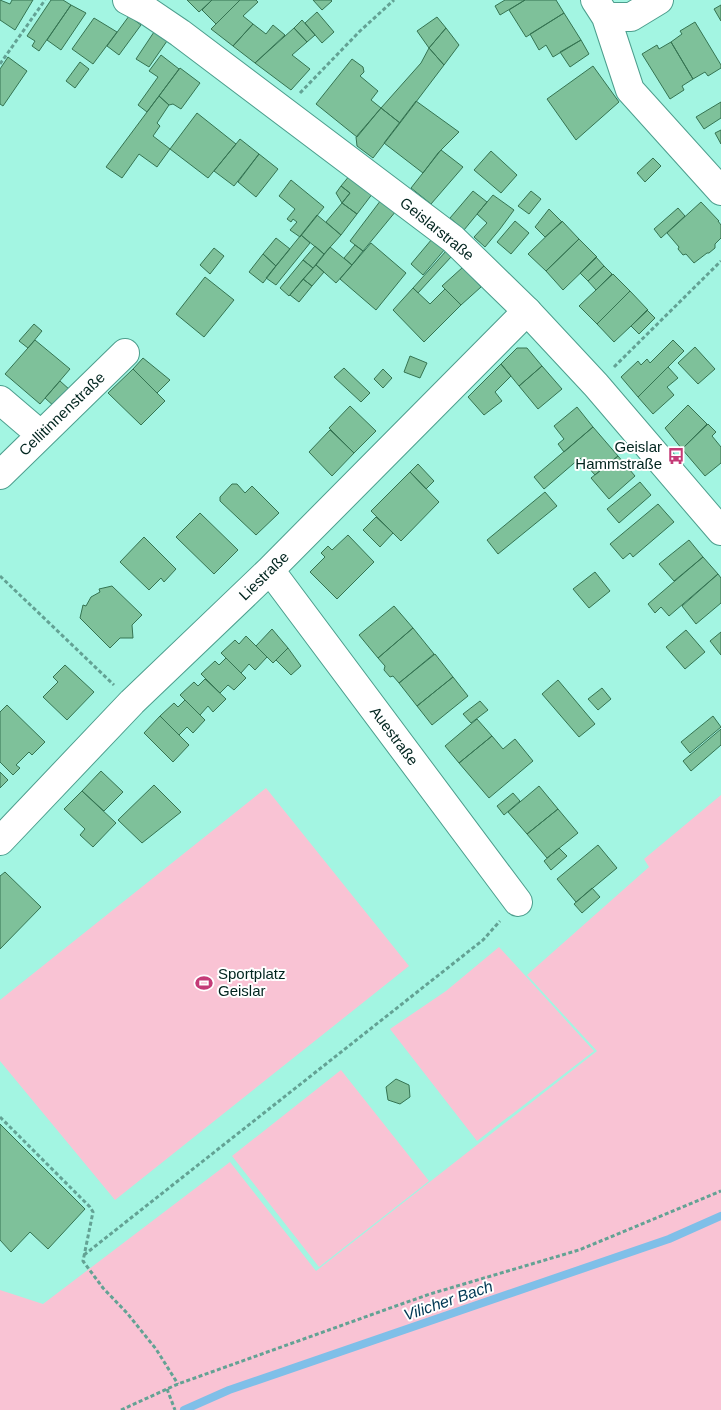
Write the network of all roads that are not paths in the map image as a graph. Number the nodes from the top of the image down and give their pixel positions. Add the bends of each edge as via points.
1 (127, 0) edge
2 (659, 0) edge
3 (601, 9) edge
4 (721, 191) edge
5 (528, 311) junction
6 (125, 353) dead end
7 (0, 400) edge
8 (41, 435) junction
9 (0, 475) edge
10 (716, 517) edge
11 (270, 570) junction
12 (0, 841) edge
13 (518, 902) road end

1 - 5 street, Geislarstraße via 180,33 454,239
2 - 3 street via 631,17
3 - 4 street via 630,90
5 - 10 street, Geislarstraße
5 - 11 street, Liestraße
6 - 8 street, Cellitinnenstraße
7 - 8 street
8 - 9 street, Cellitinnenstraße
11 - 12 street, Liestraße via 132,702
11 - 13 street, Auestraße

